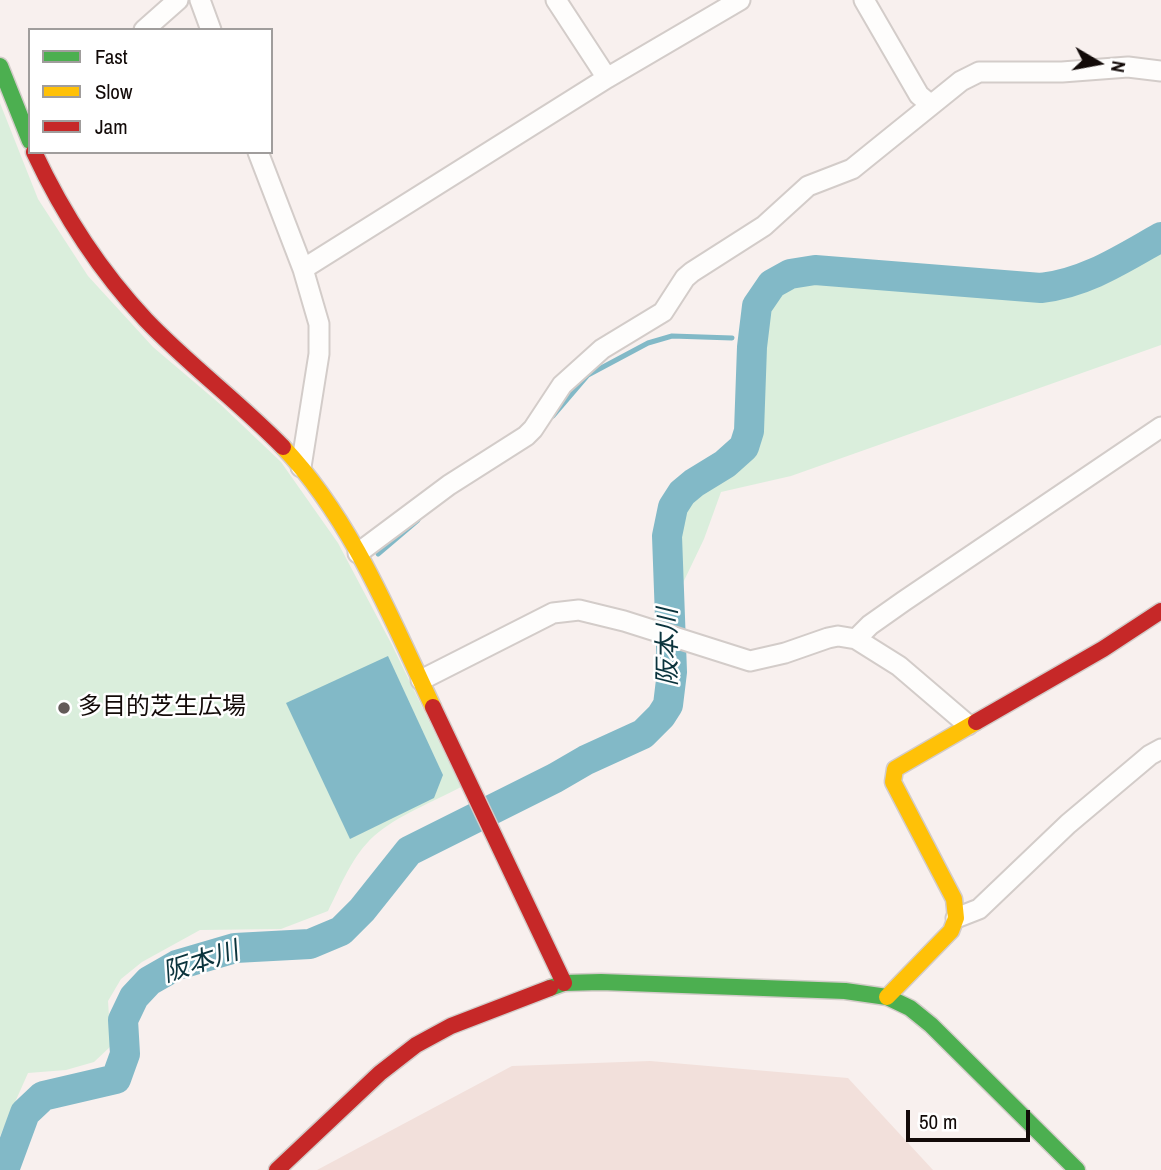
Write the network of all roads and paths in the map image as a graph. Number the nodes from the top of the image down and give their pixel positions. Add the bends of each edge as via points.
1 (178, 0) edge
2 (200, 0) edge
3 (556, 0) edge
4 (740, 0) edge
5 (864, 0) edge
6 (146, 28) edge
7 (210, 28) edge
8 (0, 66) edge
9 (1161, 71) edge
10 (607, 78) junction
11 (931, 105) junction
12 (26, 121) edge
13 (35, 154) edge
14 (259, 154) edge
15 (303, 269) junction
16 (1161, 427) edge
17 (300, 467) junction
18 (358, 553) junction
19 (1161, 611) edge
20 (856, 639) junction
21 (422, 680) junction
22 (968, 725) junction
23 (1161, 749) edge
24 (956, 918) junction
25 (564, 983) junction
26 (887, 997) junction
27 (277, 1170) edge
28 (1077, 1170) edge

1 - 6 street
2 - 7 street
3 - 10 street
4 - 10 street
5 - 11 street via 919,95
8 - 12 street
9 - 11 street via 1128,67 979,72
10 - 15 street
11 - 18 street via 852,169 808,186 764,226 692,272 663,312 601,349 562,385 526,436 449,485
13 - 17 street via 81,241 128,301
14 - 15 street
15 - 17 street via 320,336
16 - 20 street via 904,601
17 - 18 street via 338,517
18 - 21 street
19 - 22 street
20 - 21 street via 828,638 750,661 579,610 553,613
20 - 22 street via 899,666
21 - 25 street
22 - 24 street via 895,769 893,782 954,899
23 - 24 street via 1068,824 979,909
24 - 26 street via 951,931
25 - 26 street via 661,983
25 - 27 street via 451,1026 416,1045
26 - 28 street via 931,1025

